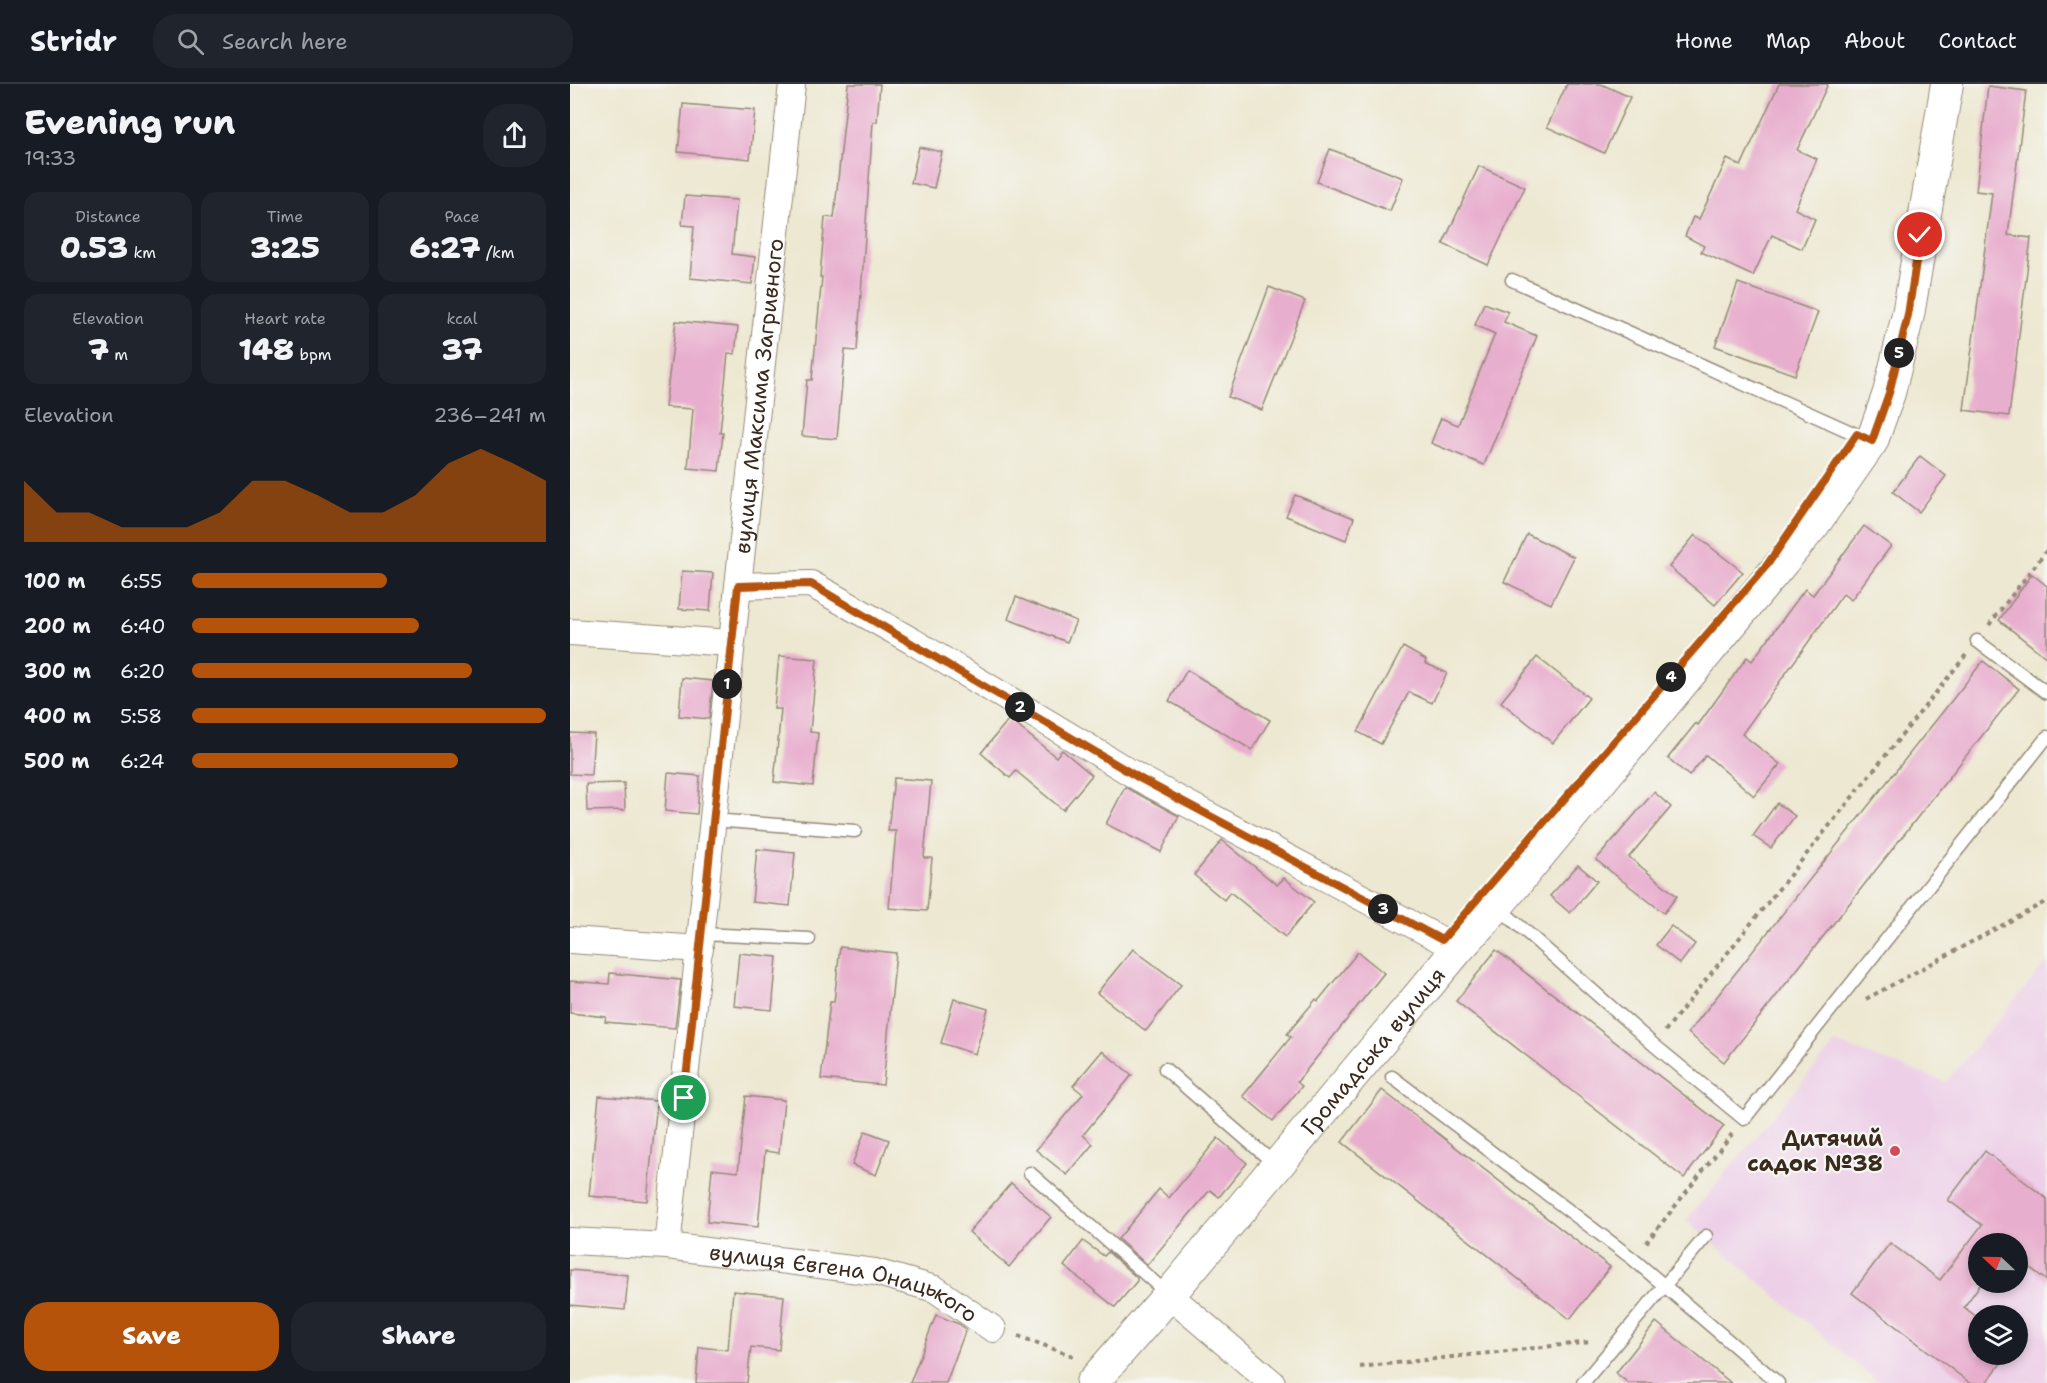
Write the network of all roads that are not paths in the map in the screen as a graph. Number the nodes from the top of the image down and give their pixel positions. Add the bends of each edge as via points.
1 (792, 84) edge
2 (1947, 84) edge
3 (1512, 280) dead end
4 (1872, 441) junction
5 (738, 586) junction
6 (570, 632) edge
7 (1977, 641) road end
8 (731, 644) junction
9 (2047, 693) edge
10 (2047, 737) edge
11 (713, 820) junction
12 (855, 831) dead end
13 (1497, 906) junction
14 (809, 939) dead end
15 (570, 940) edge
16 (701, 941) junction
17 (1458, 949) junction
18 (1165, 1069) dead end
19 (1392, 1077) dead end
20 (1277, 1166) junction
21 (1030, 1173) dead end
22 (1706, 1236) dead end
23 (570, 1241) edge
24 (667, 1246) junction
25 (1665, 1286) junction
26 (1169, 1295) junction
27 (993, 1329) road end
28 (1098, 1376) edge
29 (1272, 1383) edge
30 (1583, 1383) edge
31 (1778, 1383) edge

1 - 5 street, вулиця Максима Загривного
2 - 4 street, Громадська вулиця via 1908,315 1889,393
3 - 4 lane
4 - 13 street, Громадська вулиця via 1814,524
5 - 8 street, вулиця Максима Загривного
5 - 17 street via 811,584 1141,779
6 - 8 street
7 - 9 lane
8 - 11 street, вулиця Максима Загривного
10 - 13 lane via 1744,1119
11 - 12 lane
11 - 16 street, вулиця Максима Загривного
13 - 17 street, Громадська вулиця
14 - 16 lane
15 - 16 street
16 - 24 street, вулиця Максима Загривного
17 - 20 street, Громадська вулиця
18 - 20 lane
19 - 25 lane
20 - 26 street, Громадська вулиця
21 - 26 lane
22 - 25 lane
23 - 24 street, вулиця Євгена Онацького
24 - 27 street, вулиця Євгена Онацького via 875,1272 935,1289
25 - 30 lane
25 - 31 lane
26 - 28 street, Громадська вулиця
26 - 29 street

